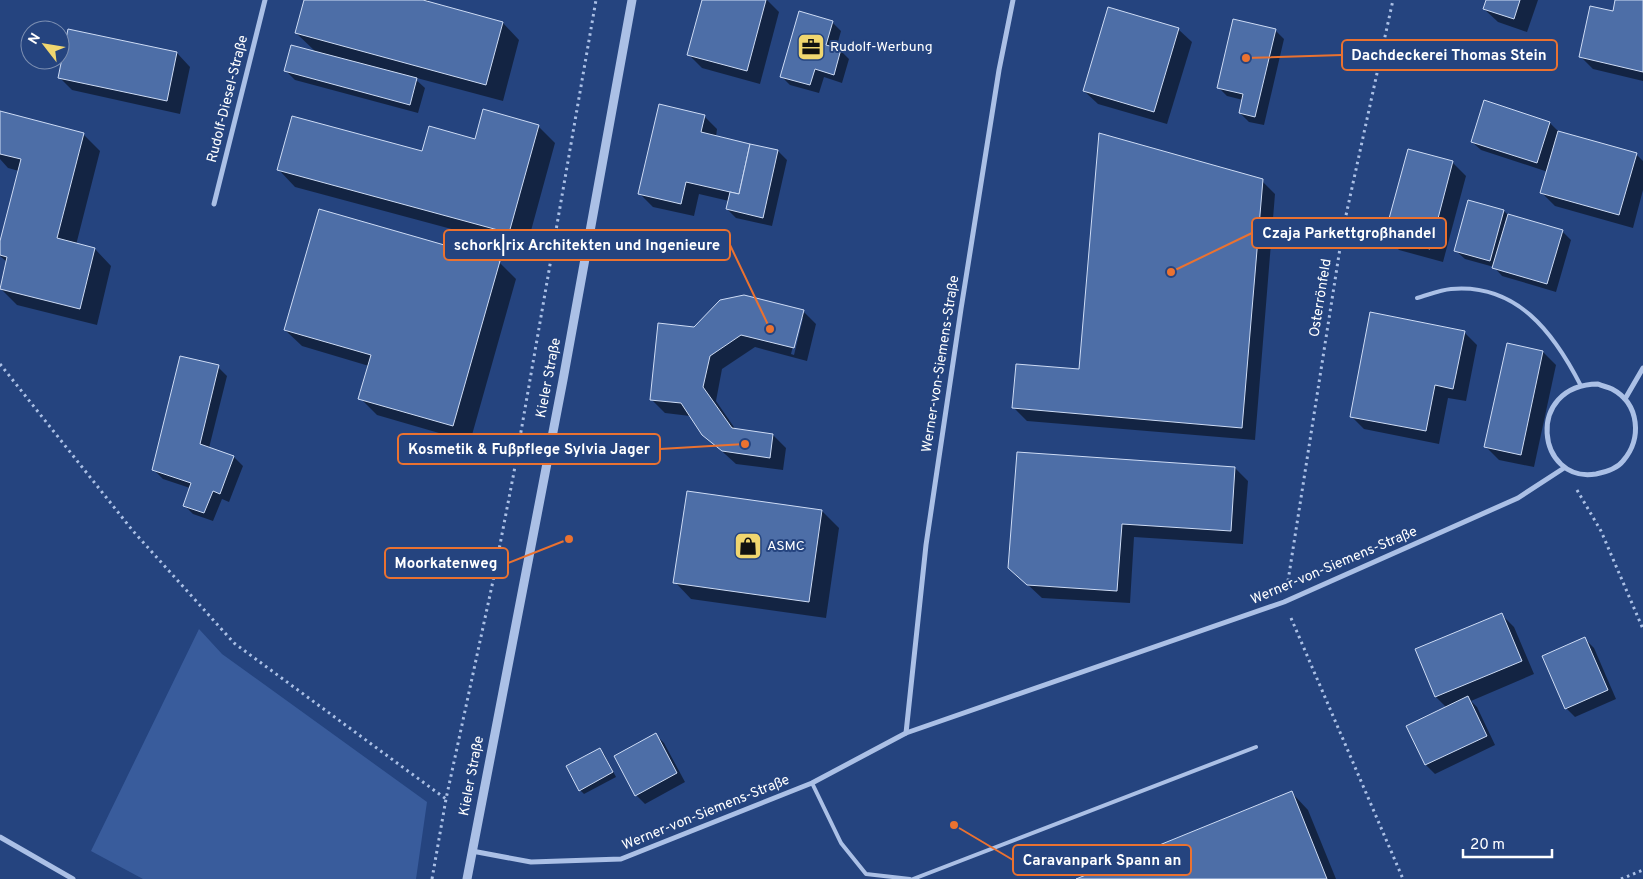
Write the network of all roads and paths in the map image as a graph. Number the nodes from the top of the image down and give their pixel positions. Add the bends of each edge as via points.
1 (265, 0) edge
2 (596, 0) edge
3 (632, 0) edge
4 (1013, 0) edge
5 (1393, 0) edge
6 (214, 204) dead end
7 (1417, 298) dead end
8 (0, 364) edge
9 (1643, 368) edge
10 (1581, 386) junction
11 (1625, 399) junction
12 (1564, 468) junction
13 (1284, 602) junction
14 (1643, 629) edge
15 (906, 733) junction
16 (1256, 747) dead end
17 (812, 783) junction
18 (446, 799) junction
19 (0, 837) edge
20 (472, 851) junction
21 (1643, 870) edge
22 (73, 879) edge
23 (432, 879) edge
24 (467, 879) edge
25 (912, 879) edge
26 (1403, 879) edge
27 (1621, 879) edge

1 - 6 street, Rudolf-Diesel-Straße
2 - 18 path via 497,563
3 - 20 street, Kieler Straße
4 - 15 street, Werner-von-Siemens-Straße via 962,300 926,545
5 - 13 path, Osterrönfeld via 1343,229
7 - 10 lane via 1450,289 1478,290 1506,297 1535,318 1558,344
8 - 18 path via 133,531 234,643
9 - 11 street
10 - 11 street via 1598,384 1613,389
10 - 12 street via 1569,390 1557,401 1549,414 1546,428 1548,443
11 - 12 street via 1636,420 1636,436 1622,464 1607,472 1591,475
12 - 13 street, Werner-von-Siemens-Straße via 1518,498
12 - 14 path via 1601,531
13 - 15 street, Werner-von-Siemens-Straße
13 - 26 path
15 - 17 street, Werner-von-Siemens-Straße
16 - 25 lane
17 - 20 street, Werner-von-Siemens-Straße via 621,859 531,862
17 - 25 lane via 841,843 866,874
18 - 23 path
19 - 22 street
20 - 24 street, Kieler Straße
21 - 27 path

